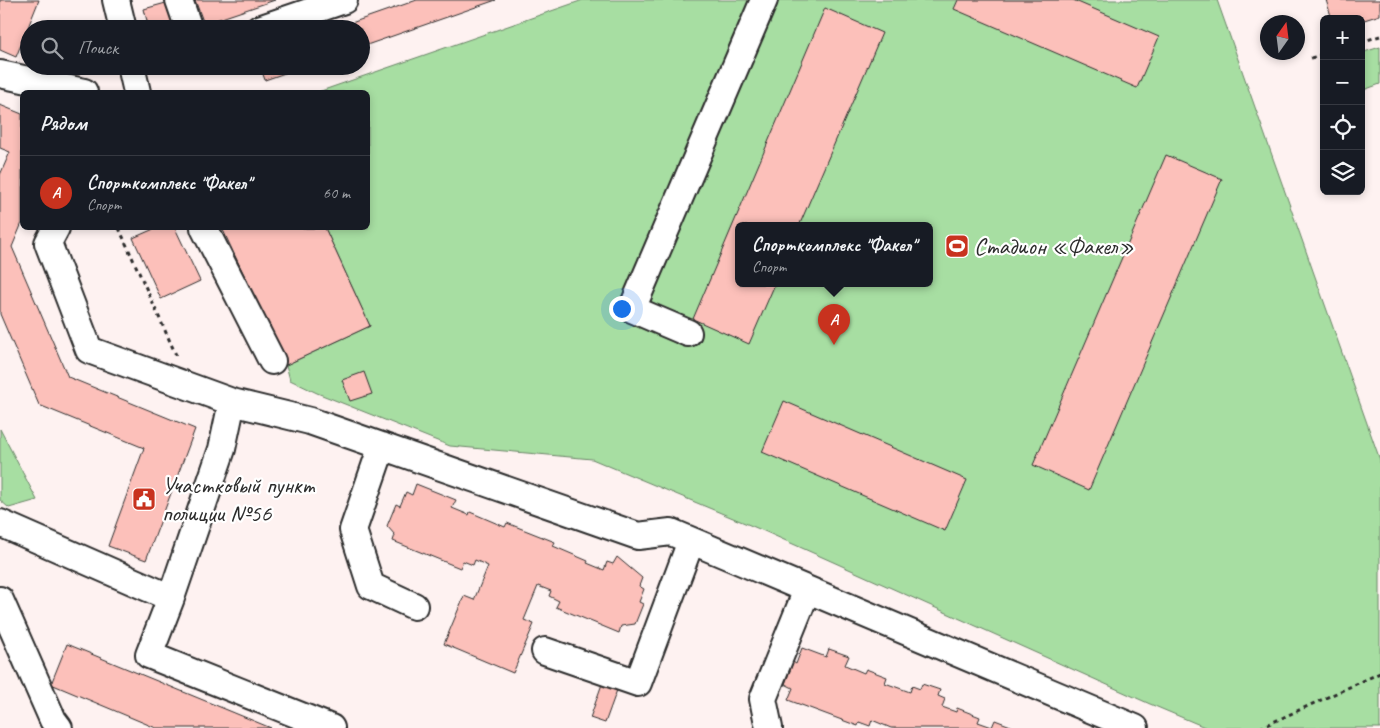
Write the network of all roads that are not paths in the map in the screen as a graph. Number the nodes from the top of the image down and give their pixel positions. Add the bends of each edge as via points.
1 (116, 0) edge
2 (180, 0) edge
3 (344, 0) edge
4 (764, 0) edge
5 (121, 20) edge
6 (186, 20) edge
7 (285, 20) edge
8 (0, 74) edge
9 (134, 75) edge
10 (70, 90) edge
11 (137, 90) edge
12 (55, 230) edge
13 (205, 230) edge
14 (688, 333) dead end
15 (272, 361) dead end
16 (232, 402) junction
17 (382, 446) junction
18 (0, 523) edge
19 (692, 541) junction
20 (806, 590) junction
21 (171, 598) junction
22 (0, 600) edge
23 (414, 606) dead end
24 (545, 651) dead end
25 (1094, 720) edge
26 (59, 728) edge
27 (331, 728) edge
28 (769, 728) edge
29 (1135, 728) edge

1 - 5 street
2 - 6 street
3 - 7 street
4 - 14 street via 632,309
8 - 10 street
9 - 11 street
12 - 16 street via 48,243 89,350
13 - 15 street
16 - 17 street via 310,421
16 - 21 street via 222,449
17 - 19 street via 638,536 671,532
17 - 23 street via 353,530 371,586
18 - 21 street
19 - 20 street
19 - 24 street via 638,683
20 - 25 street
20 - 28 street via 763,700
21 - 27 street via 148,655
22 - 26 street
25 - 29 street

